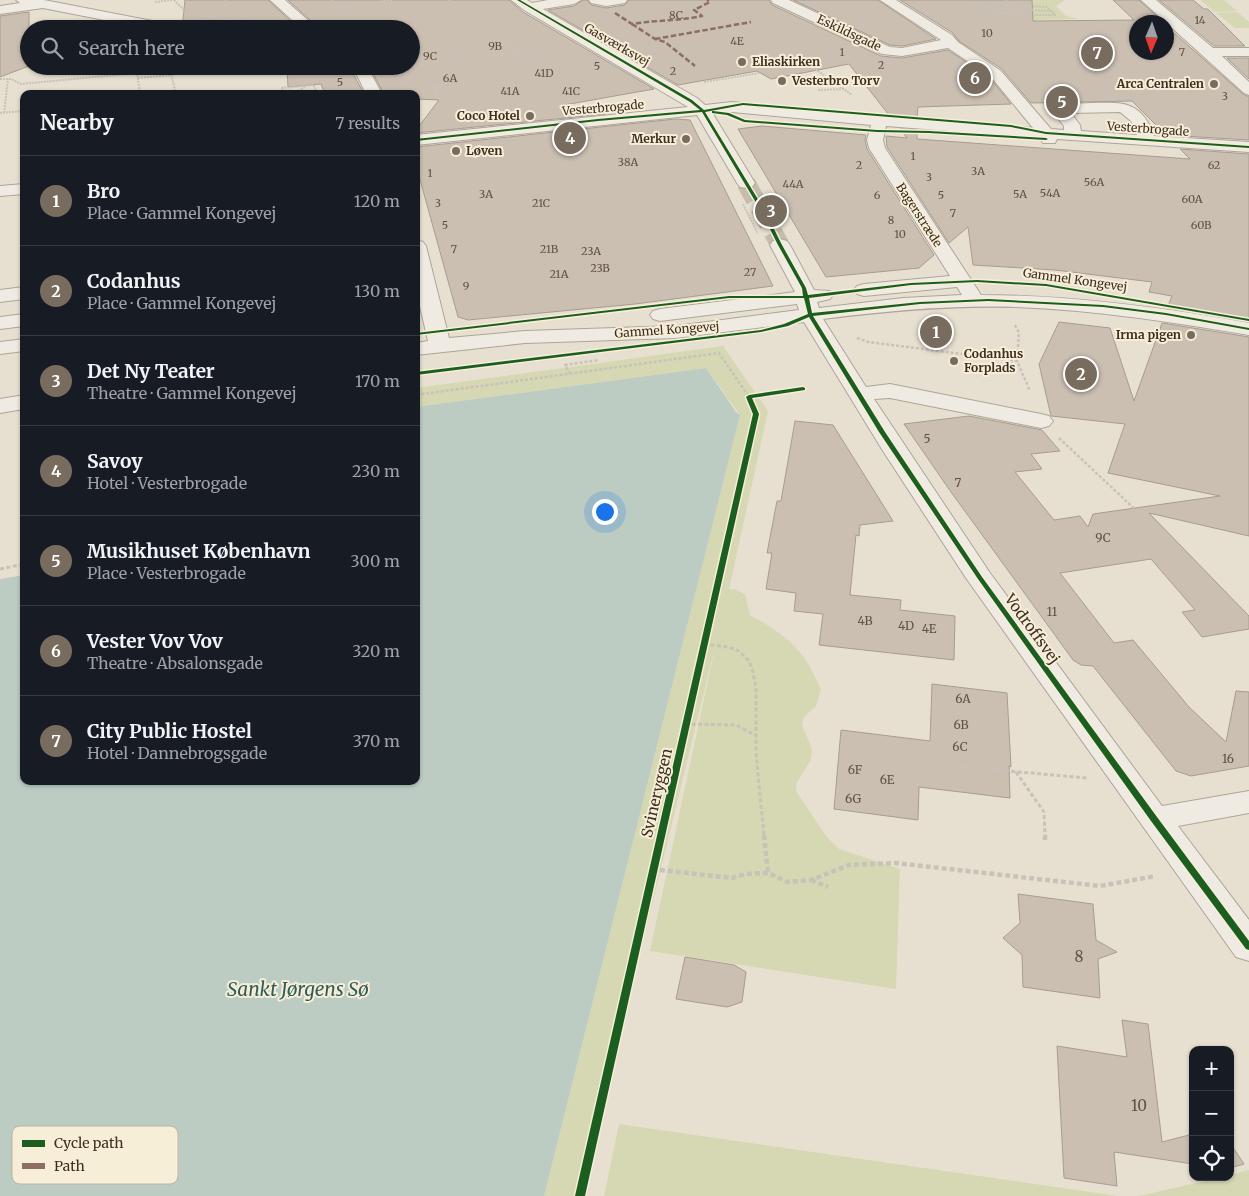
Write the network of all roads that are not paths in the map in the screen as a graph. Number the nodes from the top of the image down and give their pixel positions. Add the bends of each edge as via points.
1 (23, 0) edge
2 (72, 0) edge
3 (277, 0) edge
4 (574, 0) edge
5 (596, 0) edge
6 (620, 0) edge
7 (778, 0) edge
8 (887, 0) edge
9 (1148, 0) edge
10 (523, 3) edge
11 (44, 4) junction
12 (0, 10) edge
13 (123, 20) edge
14 (300, 20) edge
15 (950, 44) junction
16 (1208, 52) junction
17 (1249, 52) edge
18 (365, 75) edge
19 (372, 90) edge
20 (1249, 90) edge
21 (703, 111) junction
22 (866, 121) junction
23 (1073, 135) junction
24 (1048, 136) junction
25 (420, 140) edge
26 (1147, 140) junction
27 (1249, 147) edge
28 (1249, 154) edge
29 (20, 182) edge
30 (0, 185) edge
31 (20, 189) edge
32 (0, 191) edge
33 (743, 191) tunnel mouth
34 (771, 243) tunnel mouth
35 (420, 263) edge
36 (963, 282) junction
37 (20, 294) edge
38 (0, 296) edge
39 (975, 300) junction
40 (808, 306) junction
41 (20, 320) edge
42 (1249, 320) edge
43 (0, 323) edge
44 (1249, 329) edge
45 (20, 346) edge
46 (440, 346) junction
47 (0, 348) edge
48 (420, 348) edge
49 (860, 394) junction
50 (20, 403) edge
51 (0, 406) edge
52 (1041, 421) road end
53 (1249, 802) edge
54 (1154, 819) junction
55 (1249, 947) edge

1 - 11 street
2 - 11 street
3 - 14 street
4 - 10 street
5 - 6 street
7 - 15 street, Eskildsgade via 893,52
8 - 15 street via 947,38
9 - 16 street
10 - 21 street, Gasværksvej via 668,87
11 - 12 street
11 - 13 street
15 - 24 street via 996,74
16 - 17 street
16 - 20 street
18 - 19 street
21 - 22 street, Vesterbrogade
21 - 22 street, Vesterbrogade via 741,108
21 - 25 street, Vesterbrogade
21 - 33 street
22 - 24 street, Vesterbrogade via 929,132
22 - 36 street, Bagerstræde via 877,148
23 - 24 street, Vesterbrogade
23 - 26 street, Vesterbrogade
23 - 26 street via 1072,125 1061,109 1120,107 1128,109 1143,125
24 - 28 street, Vesterbrogade
26 - 27 street, Vesterbrogade
29 - 30 street
31 - 32 street
34 - 40 street via 804,288
35 - 46 street
36 - 39 street, Bagerstræde
36 - 40 street, Gammel Kongevej via 911,284
36 - 42 street, Gammel Kongevej via 1046,285
37 - 38 street
39 - 40 street, Gammel Kongevej
39 - 44 street, Gammel Kongevej via 1124,308
40 - 46 street, Gammel Kongevej via 676,332 523,338
40 - 49 street, Vodroffsvej
41 - 43 street
45 - 47 street
46 - 48 street, Gammel Kongevej
49 - 52 street via 890,391
49 - 54 street, Vodroffsvej via 980,578
50 - 51 street
53 - 54 street
54 - 55 street, Vodroffsvej

